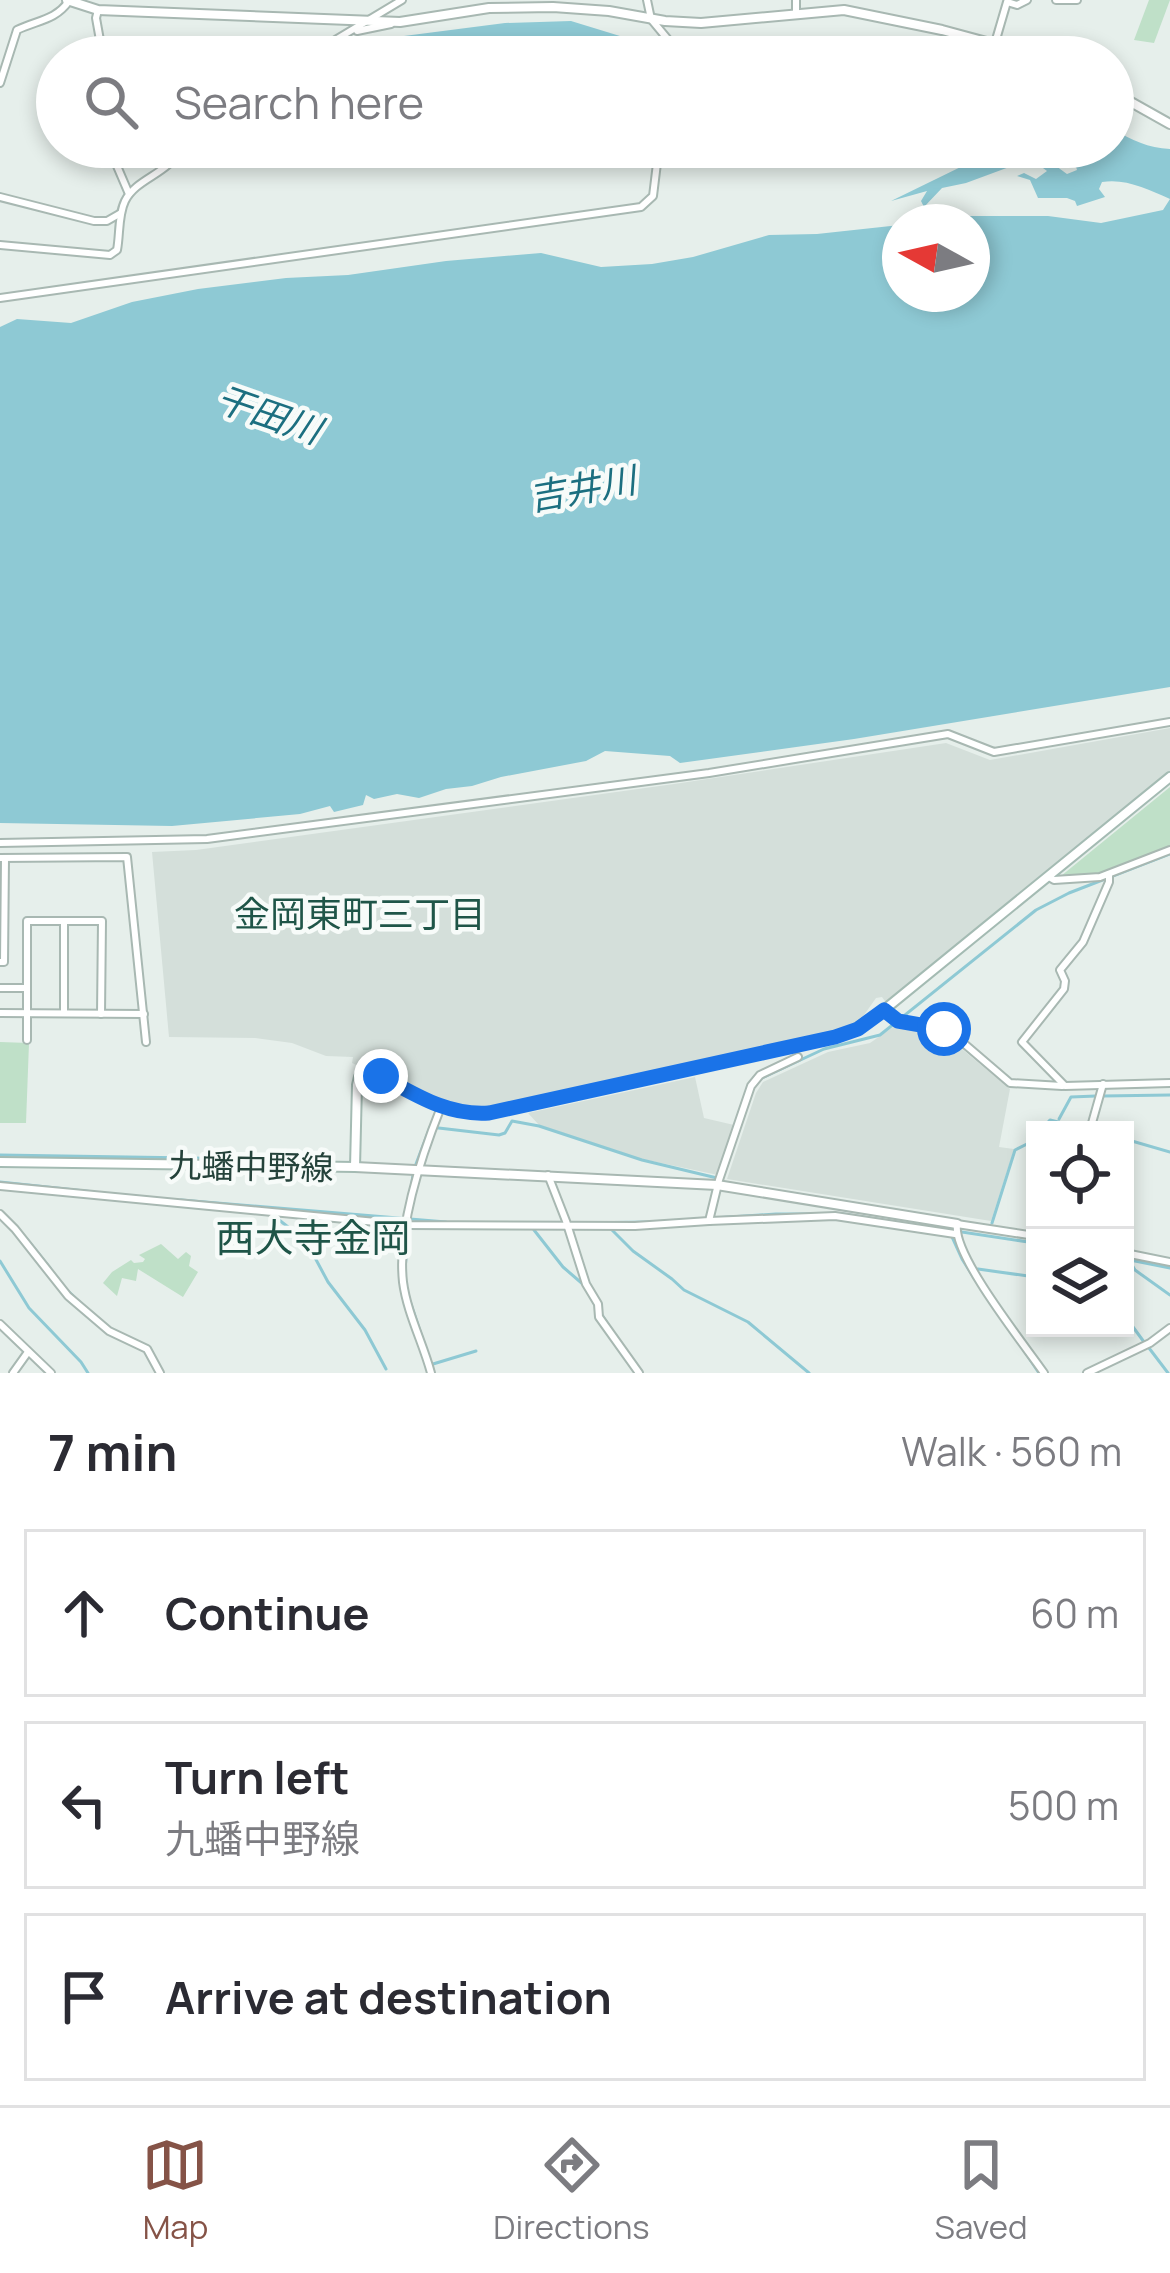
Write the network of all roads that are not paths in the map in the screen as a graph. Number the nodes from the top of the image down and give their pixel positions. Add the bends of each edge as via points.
1 (68, 0) edge
2 (128, 0) edge
3 (402, 0) edge
4 (647, 0) edge
5 (796, 0) edge
6 (860, 0) edge
7 (1027, 0) edge
8 (1056, 0) edge
9 (1077, 0) edge
10 (1005, 1) edge
11 (98, 10) junction
12 (122, 11) junction
13 (857, 11) junction
14 (796, 12) junction
15 (372, 19) junction
16 (651, 19) junction
17 (400, 22) junction
18 (348, 33) junction
19 (99, 36) edge
20 (343, 36) edge
21 (665, 36) edge
22 (962, 36) edge
23 (997, 36) edge
24 (0, 83) edge
25 (1134, 104) edge
26 (1170, 124) edge
27 (117, 168) edge
28 (165, 168) edge
29 (656, 168) edge
30 (129, 194) junction
31 (0, 197) edge
32 (121, 213) junction
33 (0, 245) edge
34 (0, 298) edge
35 (1170, 722) edge
36 (1170, 777) edge
37 (0, 844) edge
38 (1170, 850) edge
39 (3, 858) edge
40 (1110, 876) junction
41 (1049, 877) junction
42 (64, 920) junction
43 (0, 962) edge
44 (0, 988) edge
45 (27, 988) junction
46 (884, 1010) junction
47 (0, 1013) edge
48 (27, 1013) junction
49 (64, 1013) junction
50 (101, 1014) junction
51 (144, 1014) junction
52 (27, 1040) dead end
53 (146, 1042) dead end
54 (798, 1057) dead end
55 (1170, 1083) edge
56 (1065, 1086) junction
57 (1103, 1086) junction
58 (440, 1107) junction
59 (1093, 1121) edge
60 (0, 1162) edge
61 (355, 1167) junction
62 (417, 1169) junction
63 (548, 1175) junction
64 (0, 1186) edge
65 (718, 1186) junction
66 (0, 1214) edge
67 (709, 1219) junction
68 (408, 1222) junction
69 (567, 1224) junction
70 (954, 1231) junction
71 (1026, 1235) edge
72 (1134, 1255) edge
73 (1170, 1262) edge
74 (0, 1324) edge
75 (1170, 1328) edge
76 (28, 1352) junction
77 (1038, 1371) edge
78 (13, 1373) edge
79 (51, 1373) edge
80 (160, 1373) edge
81 (431, 1373) edge
82 (639, 1373) edge
83 (1087, 1373) edge

1 - 11 street
1 - 24 street via 59,14 17,30
2 - 12 street
3 - 15 street
4 - 16 street
5 - 14 street
6 - 13 street
7 - 10 street
8 - 9 street
10 - 23 street
11 - 12 street
11 - 19 street
12 - 15 street
13 - 14 street
13 - 22 street
14 - 16 street via 719,23
15 - 17 street
15 - 18 street
16 - 17 street via 553,7
16 - 21 street
17 - 18 street
18 - 20 street
25 - 26 street
27 - 30 street
28 - 30 street
29 - 34 street via 653,196 641,207
30 - 32 street
31 - 32 street via 94,221
32 - 33 street via 110,255
35 - 37 street via 994,752 948,734 207,839
36 - 41 street, 九蟠中野線
38 - 40 street
39 - 43 street
39 - 51 street via 128,857
40 - 41 street
40 - 56 street via 1083,942 1060,970 1062,993 1022,1042
41 - 46 street, 九蟠中野線
42 - 45 street via 27,921
42 - 49 street
42 - 50 street via 102,921
44 - 45 street
45 - 48 street
46 - 56 street via 944,1029 1010,1083
46 - 58 street, 九蟠中野線 via 835,1037 545,1102 477,1114
47 - 48 street
48 - 49 street
48 - 52 street
49 - 50 street
50 - 51 street
51 - 53 street
54 - 65 street via 754,1080
55 - 57 street
56 - 57 street
57 - 59 street
58 - 61 street, 九蟠中野線 via 381,1076 362,1075
58 - 62 street
60 - 61 street, 九蟠中野線
61 - 62 street
62 - 63 street
62 - 68 street
63 - 65 street
63 - 69 street
64 - 68 street
65 - 67 street
65 - 70 street
66 - 80 street via 68,1296 109,1331 147,1349
67 - 69 street
67 - 70 street via 835,1216
68 - 69 street
68 - 81 street via 404,1289
69 - 82 street via 598,1310
70 - 71 street
70 - 77 street
72 - 73 street
74 - 76 street
75 - 83 street
76 - 78 street
76 - 79 street

